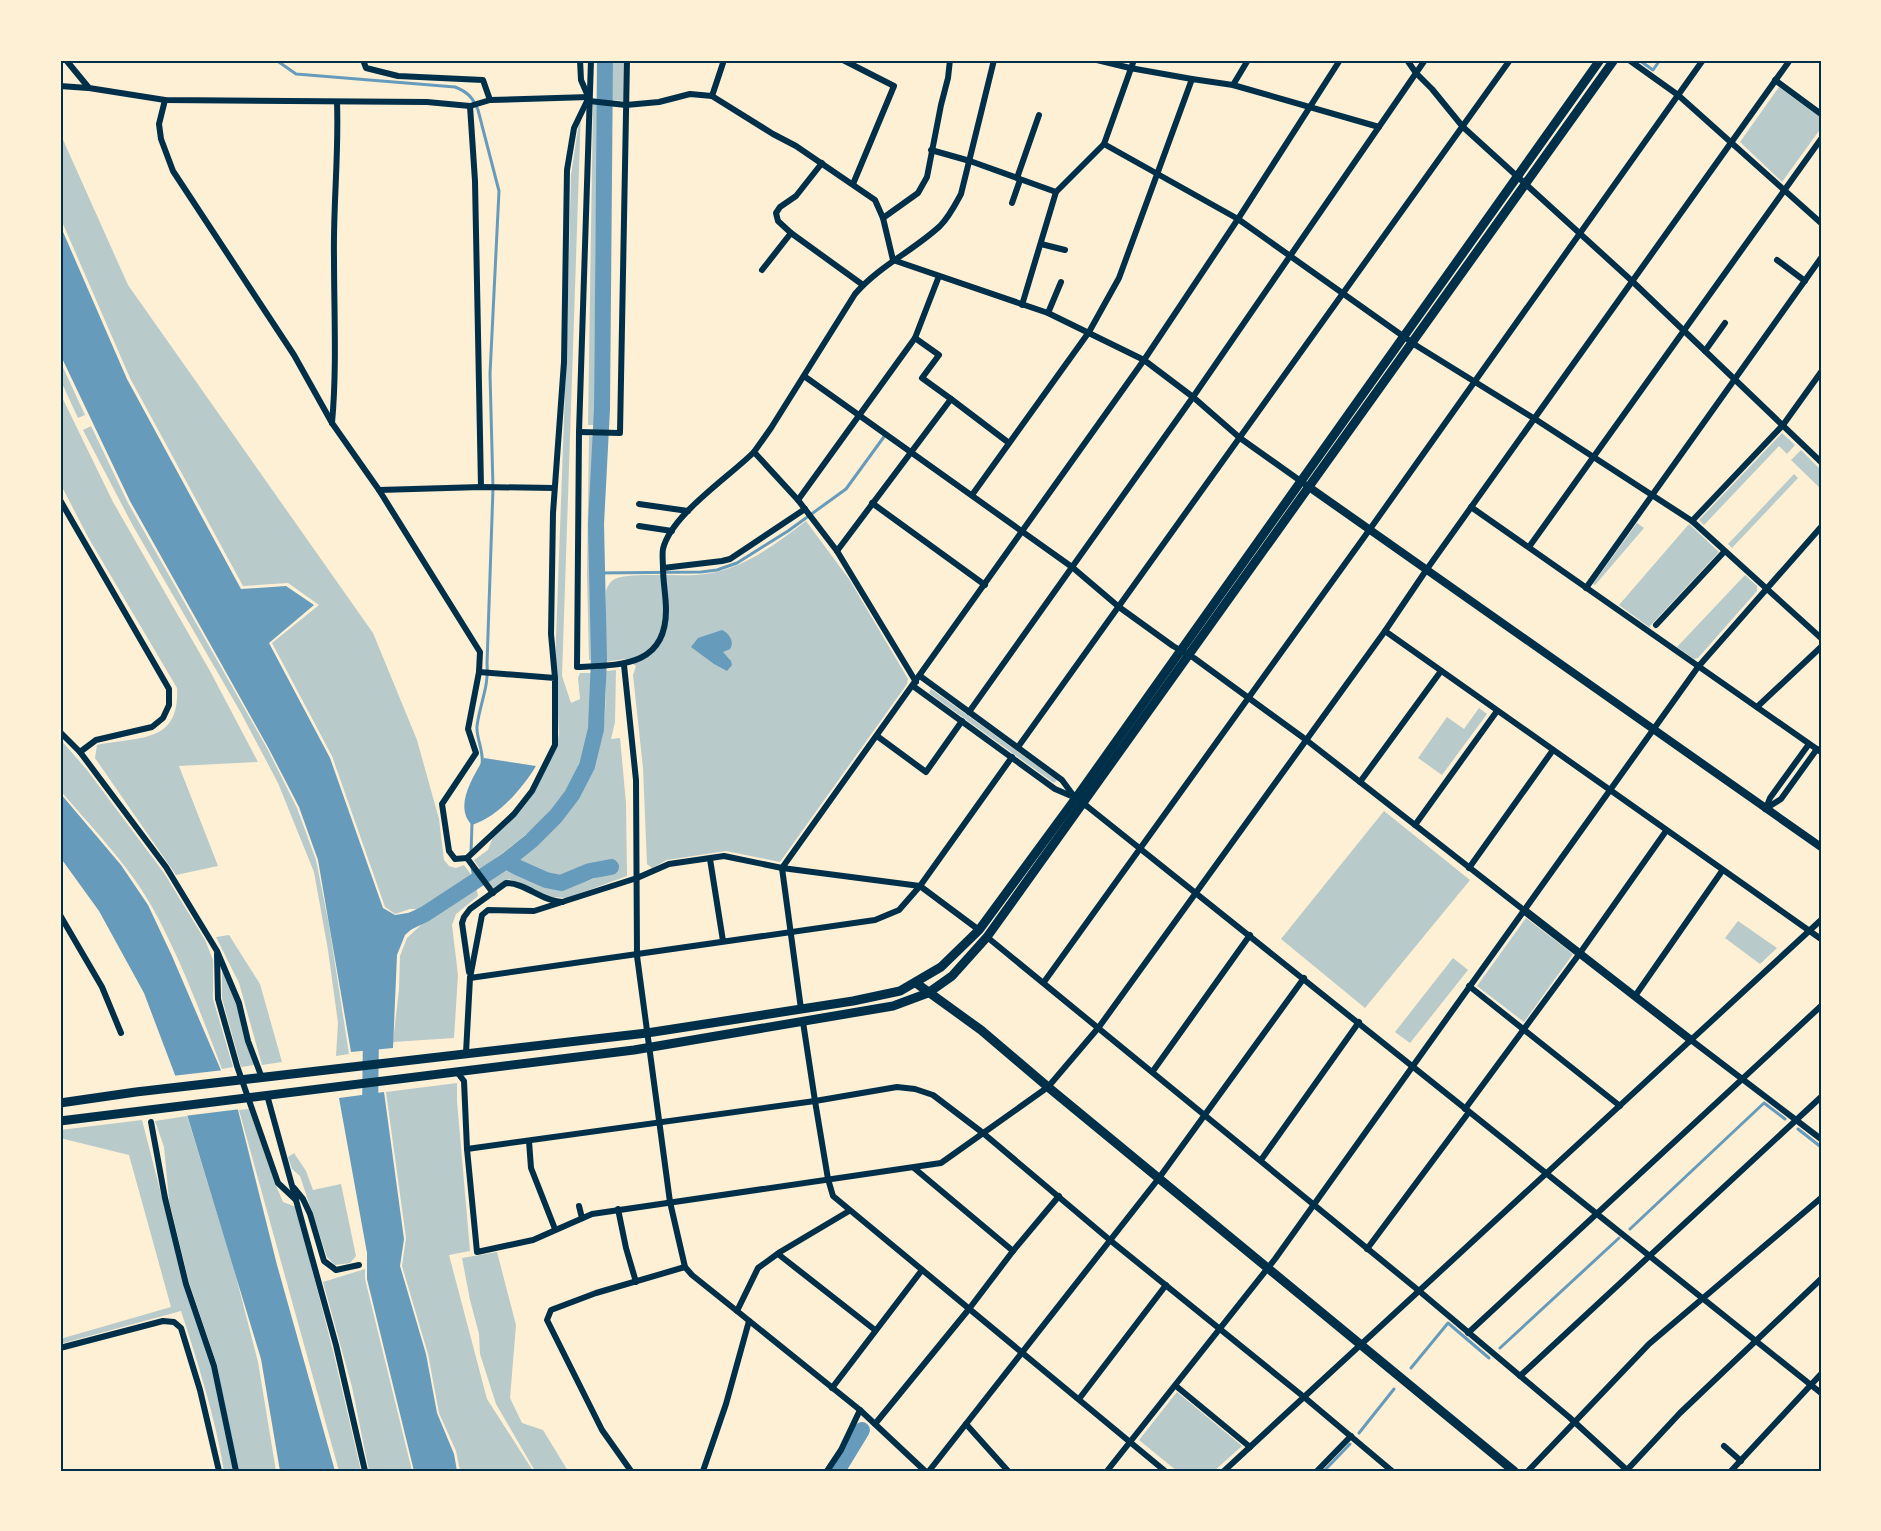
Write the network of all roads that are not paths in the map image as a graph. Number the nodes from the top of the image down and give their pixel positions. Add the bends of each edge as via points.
1 (66, 60) edge
2 (363, 60) edge
3 (580, 60) edge
4 (591, 60) edge
5 (627, 60) edge
6 (724, 60) edge
7 (843, 60) edge
8 (950, 60) edge
9 (994, 60) edge
10 (1097, 60) edge
11 (1134, 60) edge
12 (1248, 60) edge
13 (1340, 60) edge
14 (1407, 60) edge
15 (1425, 60) edge
16 (1510, 60) edge
17 (1600, 60) edge
18 (1614, 60) edge
19 (1629, 60) edge
20 (1703, 60) edge
21 (1790, 60) edge
22 (1130, 68) junction
23 (1416, 74) junction
24 (1192, 79) junction
25 (1775, 80) junction
26 (1233, 85) junction
27 (60, 86) edge
28 (89, 88) junction
29 (1678, 95) junction
30 (712, 96) junction
31 (589, 99) junction
32 (165, 100) junction
33 (490, 100) junction
34 (337, 102) junction
35 (626, 105) junction
36 (471, 106) junction
37 (1310, 106) junction
38 (1821, 114) edge
39 (1038, 115) dead end
40 (1379, 127) junction
41 (1463, 127) junction
42 (1821, 139) edge
43 (1731, 143) junction
44 (1104, 144) junction
45 (932, 150) junction
46 (970, 161) junction
47 (822, 163) junction
48 (1158, 173) junction
49 (1019, 179) junction
50 (1521, 180) junction
51 (853, 184) junction
52 (1784, 190) junction
53 (1056, 192) junction
54 (1012, 203) dead end
55 (883, 218) junction
56 (1238, 219) junction
57 (1821, 224) edge
58 (791, 233) junction
59 (1580, 233) junction
60 (1041, 244) junction
61 (1065, 250) dead end
62 (1291, 255) junction
63 (1821, 258) edge
64 (893, 260) junction
65 (1777, 260) dead end
66 (762, 270) dead end
67 (939, 276) junction
68 (1805, 280) junction
69 (1632, 281) junction
70 (1061, 282) dead end
71 (863, 285) junction
72 (1343, 293) junction
73 (1022, 305) junction
74 (1048, 313) junction
75 (1725, 323) dead end
76 (1683, 330) junction
77 (1089, 332) junction
78 (1403, 336) junction
79 (915, 338) junction
80 (1413, 342) junction
81 (1705, 351) junction
82 (1144, 360) junction
83 (1821, 372) edge
84 (804, 376) junction
85 (1734, 379) junction
86 (1474, 382) junction
87 (1193, 397) junction
88 (951, 399) junction
89 (860, 416) junction
90 (1535, 418) junction
91 (332, 423) junction
92 (1783, 425) junction
93 (579, 432) junction
94 (1240, 438) junction
95 (1009, 443) junction
96 (754, 452) junction
97 (912, 452) junction
98 (1593, 457) junction
99 (1821, 462) edge
100 (1305, 485) junction
101 (484, 487) junction
102 (554, 488) junction
103 (379, 490) junction
104 (972, 495) junction
105 (1651, 495) junction
106 (60, 500) edge
107 (798, 500) junction
108 (872, 503) junction
109 (639, 504) dead end
110 (1471, 507) junction
111 (688, 511) junction
112 (807, 513) junction
113 (1692, 522) junction
114 (639, 526) dead end
115 (1821, 526) edge
116 (1370, 529) junction
117 (672, 531) junction
118 (1022, 532) junction
119 (1529, 547) junction
120 (837, 551) junction
121 (1724, 552) junction
122 (1072, 567) junction
123 (663, 568) junction
124 (1426, 569) junction
125 (985, 585) junction
126 (1586, 588) junction
127 (1766, 589) junction
128 (1119, 607) junction
129 (1656, 625) dead end
130 (1385, 631) junction
131 (1821, 638) edge
132 (1821, 646) edge
133 (1184, 652) junction
134 (624, 665) junction
135 (1698, 667) junction
136 (1441, 671) junction
137 (481, 672) junction
138 (555, 678) junction
139 (916, 681) junction
140 (1248, 697) junction
141 (1757, 707) junction
142 (1497, 711) junction
143 (969, 712) junction
144 (962, 721) junction
145 (1654, 729) junction
146 (60, 732) edge
147 (877, 736) junction
148 (1305, 739) junction
149 (1809, 744) junction
150 (1018, 747) junction
151 (1553, 750) junction
152 (1819, 751) edge
153 (80, 752) junction
154 (1012, 757) junction
155 (1359, 782) junction
156 (1610, 790) junction
157 (1079, 800) junction
158 (1766, 809) junction
159 (1415, 825) junction
160 (1666, 831) junction
161 (1140, 848) junction
162 (1821, 848) edge
163 (467, 858) junction
164 (710, 859) junction
165 (782, 868) junction
166 (1469, 868) junction
167 (1722, 871) junction
168 (636, 878) junction
169 (920, 886) junction
170 (1195, 891) junction
171 (493, 893) junction
172 (564, 902) junction
173 (1525, 911) junction
174 (60, 915) edge
175 (1821, 920) edge
176 (979, 930) junction
177 (1809, 931) junction
178 (790, 933) junction
179 (1250, 935) junction
180 (987, 937) junction
181 (1821, 939) edge
182 (723, 941) junction
183 (217, 951) junction
184 (1580, 953) junction
185 (637, 956) junction
186 (470, 978) junction
187 (1304, 978) junction
188 (1044, 982) junction
189 (916, 983) junction
190 (1469, 986) junction
191 (928, 993) junction
192 (1635, 996) junction
193 (1821, 1006) edge
194 (801, 1009) junction
195 (803, 1022) junction
196 (1359, 1022) junction
197 (1098, 1027) junction
198 (1525, 1029) junction
199 (121, 1033) dead end
200 (647, 1033) junction
201 (1691, 1040) junction
202 (649, 1047) junction
203 (462, 1054) junction
204 (1414, 1066) junction
205 (1153, 1071) junction
206 (457, 1072) junction
207 (262, 1078) junction
208 (1743, 1079) junction
209 (1048, 1087) junction
210 (267, 1095) junction
211 (1821, 1097) edge
212 (815, 1101) junction
213 (60, 1103) edge
214 (1620, 1106) junction
215 (1467, 1111) junction
216 (1206, 1116) junction
217 (1796, 1120) junction
218 (60, 1121) edge
219 (151, 1122) dead end
220 (658, 1123) junction
221 (983, 1133) junction
222 (1821, 1139) edge
223 (529, 1141) junction
224 (467, 1149) junction
225 (1261, 1160) junction
226 (914, 1168) junction
227 (1547, 1173) junction
228 (1159, 1178) junction
229 (828, 1179) junction
230 (292, 1185) junction
231 (1059, 1196) junction
232 (1821, 1198) edge
233 (297, 1201) junction
234 (669, 1202) junction
235 (1314, 1205) junction
236 (579, 1206) dead end
237 (618, 1209) junction
238 (849, 1211) junction
239 (1598, 1213) junction
240 (582, 1218) junction
241 (555, 1229) junction
242 (1111, 1241) junction
243 (1367, 1249) junction
244 (1013, 1251) junction
245 (778, 1254) junction
246 (1649, 1255) junction
247 (359, 1265) dead end
248 (685, 1267) junction
249 (1268, 1267) junction
250 (922, 1270) junction
251 (1821, 1279) edge
252 (636, 1282) junction
253 (1166, 1285) junction
254 (1418, 1290) junction
255 (1703, 1298) junction
256 (969, 1309) junction
257 (737, 1311) junction
258 (750, 1321) junction
259 (1221, 1329) junction
260 (875, 1330) junction
261 (1468, 1333) junction
262 (1756, 1341) junction
263 (1360, 1344) junction
264 (60, 1348) edge
265 (1023, 1352) junction
266 (1821, 1374) edge
267 (1520, 1376) junction
268 (1811, 1385) junction
269 (1176, 1386) junction
270 (832, 1388) junction
271 (1821, 1393) edge
272 (1304, 1397) junction
273 (1079, 1399) junction
274 (860, 1410) junction
275 (1574, 1422) junction
276 (875, 1424) junction
277 (966, 1424) junction
278 (1351, 1436) junction
279 (1131, 1442) junction
280 (1724, 1446) dead end
281 (1250, 1447) junction
282 (1741, 1461) junction
283 (219, 1471) edge
284 (236, 1471) edge
285 (365, 1471) edge
286 (631, 1471) edge
287 (703, 1471) edge
288 (827, 1471) edge
289 (925, 1471) edge
290 (929, 1471) edge
291 (1008, 1471) edge
292 (1107, 1471) edge
293 (1165, 1471) edge
294 (1224, 1471) edge
295 (1317, 1471) edge
296 (1392, 1471) edge
297 (1514, 1471) edge
298 (1528, 1471) edge
299 (1628, 1471) edge
300 (1731, 1471) edge

1 - 28 street
2 - 33 street via 366,68 398,76 483,80
3 - 31 street via 581,80
4 - 31 street
5 - 35 street
6 - 30 street
7 - 51 street via 894,86
8 - 45 street
9 - 46 street
10 - 22 street
11 - 22 street
12 - 26 street
13 - 37 street
14 - 23 street
15 - 23 street
16 - 41 street
17 - 50 main road
18 - 50 main road
19 - 29 street
20 - 29 street
21 - 25 street
22 - 24 street
22 - 44 street
23 - 40 street
23 - 41 street
24 - 26 street
24 - 48 street
25 - 38 street
25 - 43 street
26 - 37 street
27 - 28 street
28 - 32 street
29 - 43 street
29 - 59 street
30 - 35 street via 690,94
30 - 47 street
31 - 33 street
31 - 35 street
31 - 93 street
31 - 102 street via 574,128 567,170 564,362
32 - 34 street
32 - 91 street via 159,124 173,171 294,355
33 - 36 street
34 - 36 street
34 - 91 street
35 - 93 street via 620,433
36 - 101 street
37 - 40 street
37 - 56 street
39 - 49 street
40 - 62 street
41 - 50 street
41 - 72 street
42 - 52 street
43 - 52 street
43 - 69 street
44 - 48 street
44 - 53 street
45 - 46 street
45 - 55 street via 927,177 918,193
46 - 49 street
46 - 64 street via 951,213 940,226
47 - 51 street
47 - 58 street via 796,196 776,213 778,221
48 - 56 street
48 - 77 street via 1119,278
49 - 53 street
49 - 54 street
50 - 59 street
50 - 78 main road
50 - 80 main road
51 - 55 street via 875,200
52 - 57 street
52 - 76 street
53 - 60 street
55 - 64 street
56 - 62 street
56 - 82 street
58 - 66 street
58 - 71 street
59 - 69 street
59 - 86 street
60 - 61 street
60 - 73 street
62 - 72 street
62 - 87 street
63 - 68 street
64 - 67 street
64 - 71 street
65 - 68 street
67 - 73 street
67 - 79 street
68 - 85 street
69 - 76 street
69 - 90 street
70 - 74 street
71 - 84 street
72 - 78 street
72 - 94 street
73 - 74 street
74 - 77 street
75 - 81 street
76 - 81 street
76 - 98 street
77 - 82 street
77 - 95 street
78 - 80 street
78 - 100 main road
79 - 88 street via 939,355 922,378
79 - 89 street
80 - 86 street
80 - 100 main road
81 - 85 street
82 - 87 street
82 - 118 street
83 - 92 street
84 - 89 street
84 - 96 street
85 - 92 street
85 - 105 street
86 - 90 street
86 - 116 street
87 - 94 street
87 - 122 street
88 - 95 street
88 - 97 street
89 - 97 street
89 - 107 street
90 - 98 street
90 - 110 street
91 - 103 street
92 - 99 street
92 - 113 street
93 - 134 street via 577,667
94 - 100 street
94 - 128 street
95 - 104 street
96 - 107 street
96 - 111 street
97 - 104 street
97 - 108 street
98 - 105 street
98 - 119 street
100 - 116 street
100 - 133 main road
101 - 102 street
101 - 103 street
102 - 138 street via 551,634
103 - 137 street via 480,652
104 - 118 street
105 - 113 street
105 - 126 street
106 - 153 street via 169,689 170,705 152,728 96,740
107 - 112 street
108 - 120 street
108 - 125 street
109 - 111 street
110 - 119 street
110 - 124 street
111 - 117 street
112 - 120 street
112 - 123 street via 730,559
113 - 121 street
114 - 117 street
115 - 127 street
116 - 124 street
116 - 140 street
117 - 123 street via 663,549
118 - 122 street
118 - 125 street
119 - 126 street
120 - 139 street
121 - 127 street
121 - 129 street
122 - 128 street
122 - 143 street
123 - 134 street via 666,609 659,641 650,654
124 - 130 street
124 - 145 street
125 - 139 street
126 - 135 street
127 - 131 street
127 - 135 street
128 - 133 street
128 - 150 street
130 - 136 street
130 - 148 street
132 - 141 street
133 - 140 street
133 - 157 main road
134 - 168 street via 636,780
135 - 141 street
135 - 145 street
136 - 142 street
136 - 155 street
137 - 138 street
137 - 163 street via 468,729 476,753 442,804 449,851 455,859
138 - 163 street via 555,745 546,764 514,814
139 - 143 street
139 - 144 street
139 - 147 street
140 - 148 street
140 - 161 street
141 - 149 street
142 - 151 street
142 - 159 street
143 - 150 street
144 - 147 street via 926,772
144 - 154 street
145 - 156 street
145 - 158 street
146 - 153 street
147 - 165 street
148 - 155 street
148 - 170 street
149 - 152 street
149 - 158 street
150 - 157 street via 1062,780
151 - 156 street
151 - 166 street
152 - 158 street via 1781,799
153 - 183 street via 166,867
154 - 157 street via 1057,790
154 - 169 street
155 - 159 street
156 - 160 street
156 - 173 street
157 - 161 street
157 - 176 main road
157 - 180 main road
158 - 162 street
159 - 166 street
160 - 167 street
160 - 184 street
161 - 170 street
161 - 188 street
163 - 171 street
164 - 165 street via 724,856
164 - 168 street via 669,864
164 - 182 street
165 - 169 street
165 - 178 street
166 - 173 street
167 - 177 street
167 - 192 street
168 - 172 street
168 - 185 street
169 - 176 street
169 - 178 street via 899,910 875,920
170 - 179 street
170 - 197 street
171 - 172 street via 513,883
171 - 186 street via 470,909 462,923
172 - 186 street via 534,911 488,910 482,915
173 - 184 street
173 - 190 street
174 - 199 street via 102,987
175 - 177 street
176 - 189 main road via 941,967
177 - 181 street
177 - 201 street
178 - 182 street
178 - 194 street
179 - 187 street
179 - 205 street
180 - 188 street
180 - 191 main road via 952,976
182 - 185 street
183 - 207 street via 239,1003
183 - 233 street via 218,999 237,1066 279,1183
184 - 192 street
184 - 198 street
185 - 186 street
185 - 200 street
186 - 203 street
187 - 196 street
187 - 216 street
188 - 197 street
189 - 191 main road
189 - 194 main road via 900,991
190 - 198 street
190 - 204 street
191 - 195 main road via 893,1006
191 - 209 main road via 981,1030
192 - 201 street
193 - 208 street
194 - 200 main road
195 - 202 main road
195 - 212 street
196 - 204 street
196 - 225 street
197 - 205 street
197 - 209 street
198 - 214 street
198 - 215 street
200 - 202 street
200 - 203 main road
201 - 208 street
201 - 214 street
202 - 206 main road
202 - 220 street
203 - 207 main road
204 - 215 street
204 - 235 street
205 - 216 street
206 - 210 main road
206 - 224 street via 464,1081
207 - 213 main road
208 - 217 street
208 - 239 street
209 - 221 street
209 - 228 main road
210 - 218 main road
210 - 230 street
211 - 217 street
212 - 220 street
212 - 221 street via 897,1088 915,1089 933,1095
212 - 229 street
214 - 227 street
215 - 227 street
215 - 243 street
216 - 225 street
216 - 228 street
217 - 222 street
217 - 246 street
219 - 284 street via 165,1198 186,1284 214,1366
220 - 223 street
220 - 234 street
221 - 226 street via 941,1163
221 - 231 street
223 - 224 street
223 - 241 street via 531,1168
224 - 241 street via 477,1252 533,1240
225 - 235 street
226 - 229 street
226 - 244 street
227 - 239 street
227 - 254 street
228 - 242 street
228 - 249 main road
229 - 234 street
229 - 238 street via 833,1196
230 - 233 street
230 - 247 street via 310,1214 324,1261 336,1270
231 - 242 street
231 - 244 street
232 - 255 street
233 - 285 street
234 - 237 street
234 - 248 street
235 - 243 street
235 - 249 street
236 - 240 street
237 - 240 street
237 - 252 street
238 - 245 street
238 - 250 street
239 - 246 street
239 - 261 street
240 - 241 street
242 - 253 street
242 - 265 street
243 - 254 street
244 - 256 street
245 - 257 street via 758,1268
245 - 260 street
246 - 255 street
246 - 267 street
248 - 252 street
248 - 257 street
249 - 259 street
249 - 263 main road
250 - 256 street
250 - 260 street
251 - 262 street
252 - 286 street via 551,1310 547,1320 602,1430
253 - 259 street
253 - 273 street
254 - 261 street
254 - 263 street
255 - 262 street
255 - 275 street via 1649,1344
256 - 265 street
256 - 276 street
257 - 258 street
258 - 270 street
258 - 287 street
259 - 269 street
259 - 272 street
260 - 270 street
261 - 267 street
262 - 268 street
262 - 299 street via 1680,1413
263 - 272 street
263 - 297 main road
264 - 283 street via 174,1322 182,1329
265 - 273 street
265 - 277 street
266 - 268 street
267 - 275 street
268 - 271 street
268 - 282 street
269 - 279 street
269 - 281 street
270 - 274 street
272 - 278 street
272 - 281 street
273 - 279 street
274 - 276 street
274 - 288 street
275 - 298 street
275 - 299 street
276 - 289 street
277 - 290 street
277 - 291 street
278 - 295 street
278 - 296 street
279 - 292 street
279 - 293 street
280 - 282 street
281 - 294 street
282 - 300 street

